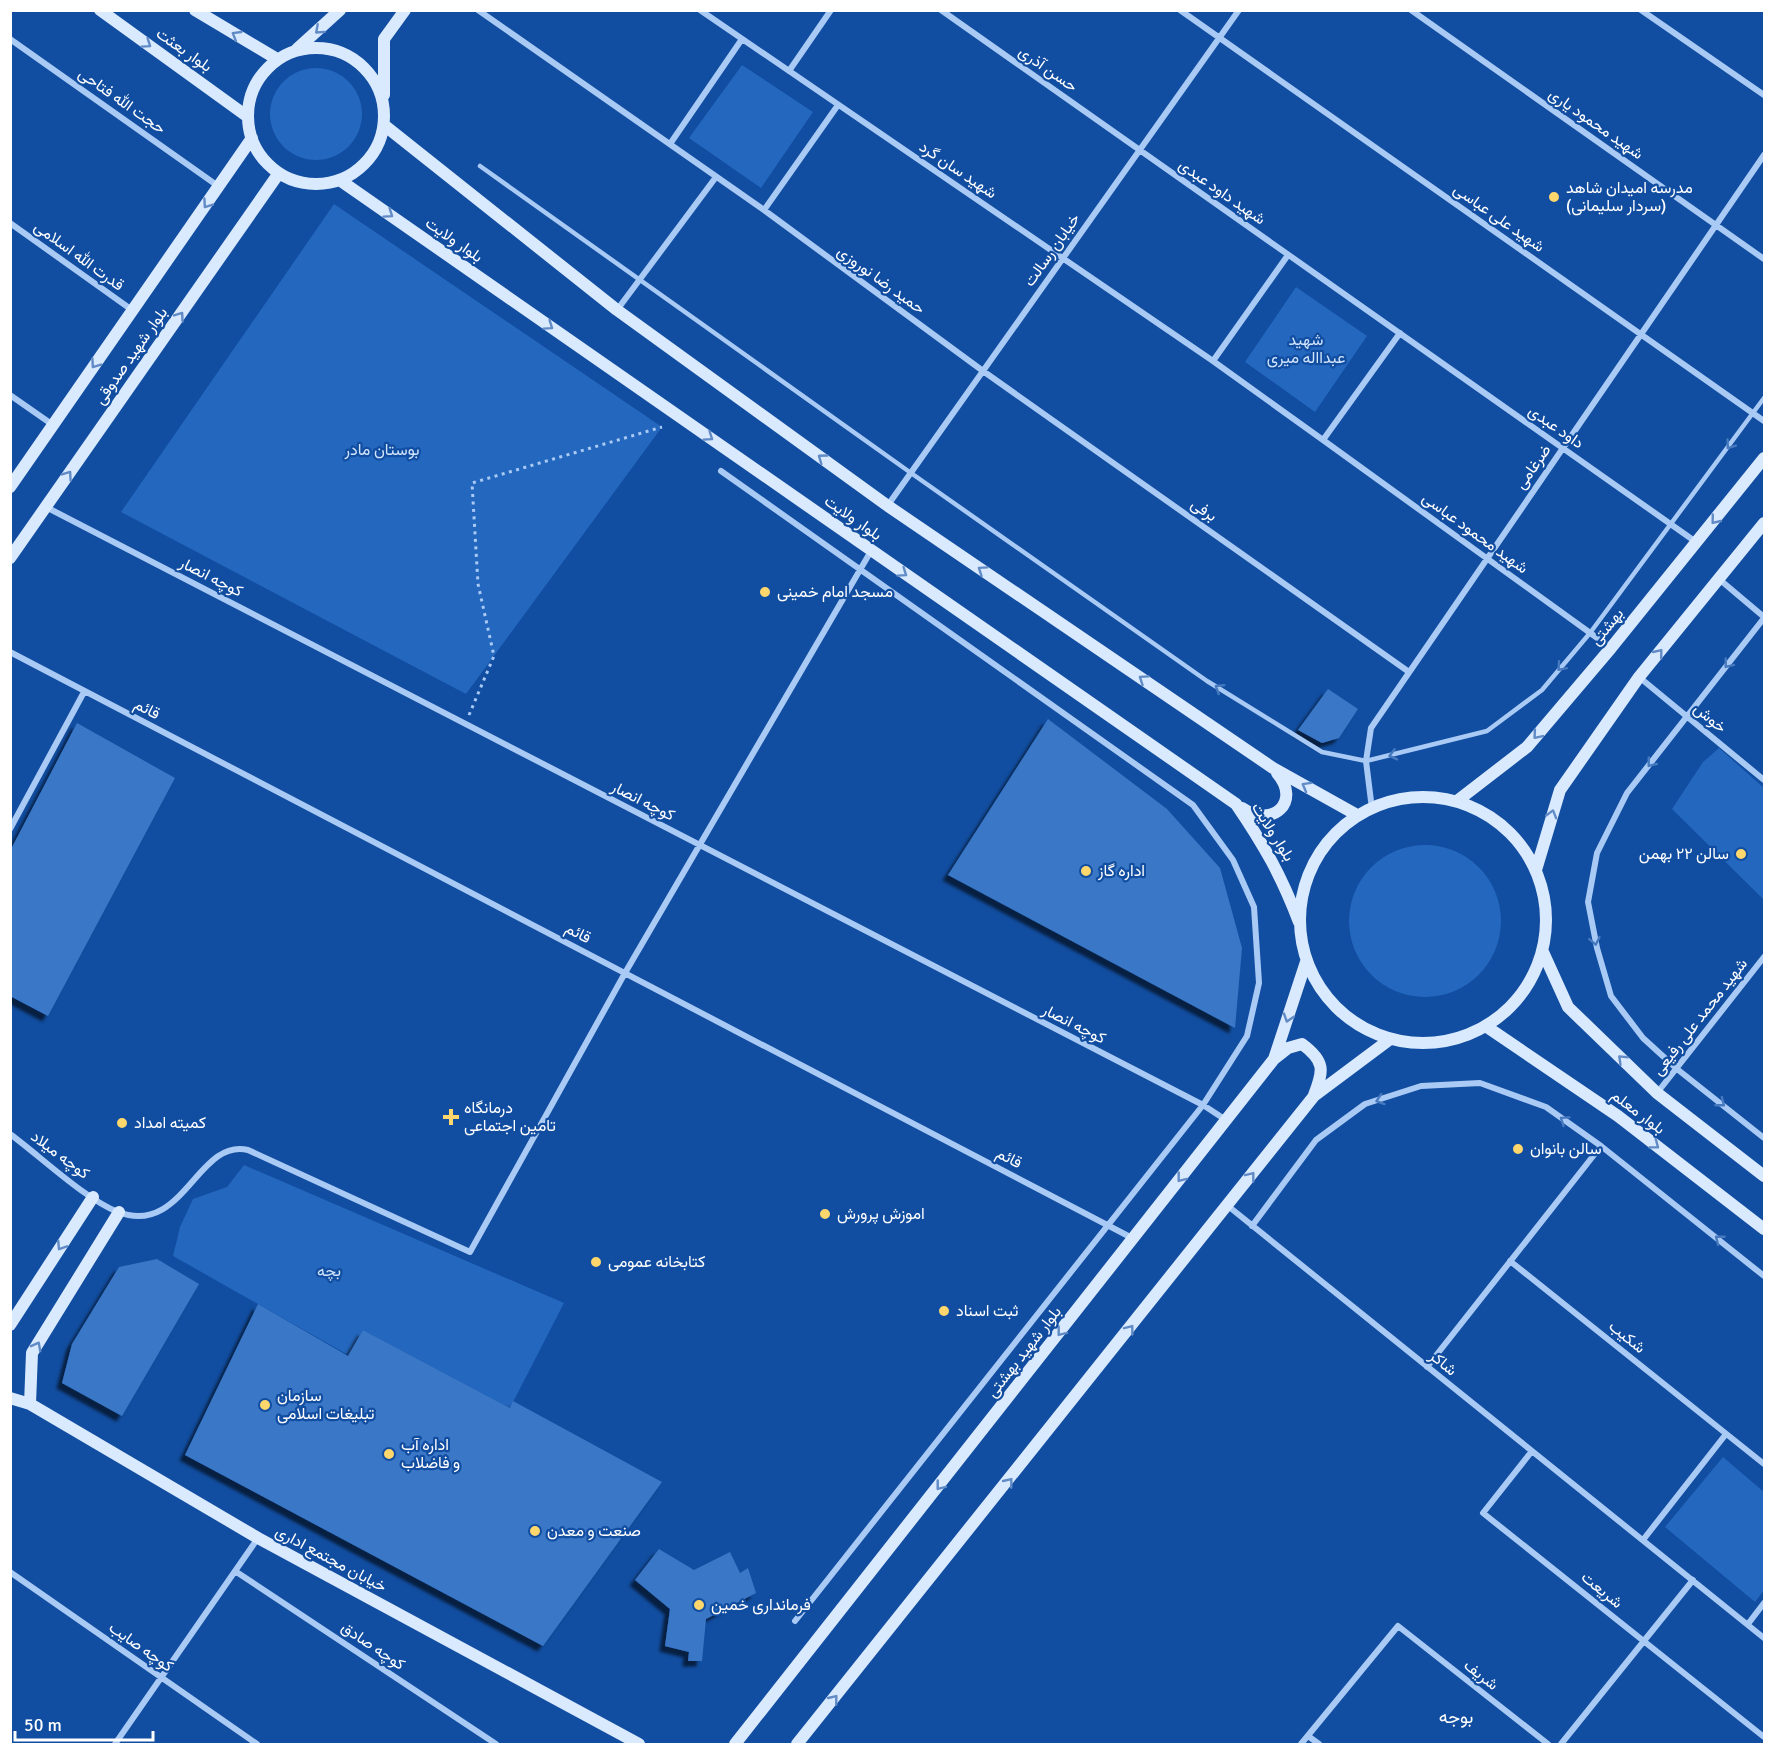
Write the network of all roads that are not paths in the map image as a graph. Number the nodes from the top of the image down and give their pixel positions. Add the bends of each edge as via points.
1 (100, 10) edge
2 (195, 10) edge
3 (340, 10) edge
4 (405, 10) edge
5 (478, 10) edge
6 (699, 10) edge
7 (831, 10) edge
8 (941, 10) edge
9 (1180, 10) edge
10 (1239, 10) edge
11 (1411, 10) edge
12 (1641, 10) edge
13 (1219, 38) junction
14 (10, 39) edge
15 (742, 39) junction
16 (297, 50) junction
17 (277, 59) junction
18 (789, 71) junction
19 (1764, 95) edge
20 (384, 102) junction
21 (838, 105) junction
22 (248, 117) junction
23 (384, 125) junction
24 (252, 138) junction
25 (670, 144) junction
26 (1140, 150) junction
27 (1764, 155) edge
28 (480, 166) dead end
29 (279, 173) junction
30 (716, 177) junction
31 (341, 181) junction
32 (219, 186) junction
33 (764, 210) junction
34 (10, 223) edge
35 (1716, 225) junction
36 (1288, 255) junction
37 (1063, 258) junction
38 (1764, 259) edge
39 (639, 280) junction
40 (133, 310) junction
41 (617, 310) junction
42 (1400, 333) junction
43 (1641, 334) junction
44 (1213, 361) junction
45 (983, 371) junction
46 (10, 395) edge
47 (1764, 398) edge
48 (1753, 413) junction
49 (1764, 421) edge
50 (53, 425) junction
51 (1323, 440) junction
52 (1563, 448) junction
53 (1764, 458) edge
54 (721, 471) dead end
55 (911, 473) junction
56 (10, 487) edge
57 (888, 506) junction
58 (46, 507) junction
59 (1764, 524) edge
60 (1671, 525) junction
61 (1696, 542) junction
62 (872, 551) junction
63 (10, 558) edge
64 (1486, 558) junction
65 (860, 569) junction
66 (1719, 579) junction
67 (1764, 617) edge
68 (1590, 633) junction
69 (1611, 648) junction
70 (10, 652) edge
71 (1409, 672) junction
72 (1639, 677) junction
73 (84, 692) junction
74 (1687, 717) junction
75 (1366, 761) junction
76 (1273, 768) junction
77 (1764, 780) edge
78 (1457, 801) junction
79 (1236, 804) junction
80 (1372, 809) junction
81 (1357, 815) junction
82 (10, 829) edge
83 (699, 846) junction
84 (1536, 870) junction
85 (1299, 922) junction
86 (1543, 952) junction
87 (1764, 957) edge
88 (1306, 962) junction
89 (1758, 965) junction
90 (1764, 970) edge
91 (625, 973) junction
92 (1487, 1027) junction
93 (1389, 1040) junction
94 (1274, 1059) junction
95 (1677, 1069) junction
96 (1657, 1093) junction
97 (1314, 1096) junction
98 (1203, 1105) junction
99 (1226, 1120) junction
100 (10, 1134) edge
101 (1764, 1138) edge
102 (1601, 1146) junction
103 (1764, 1176) edge
104 (93, 1197) junction
105 (1228, 1206) junction
106 (119, 1212) junction
107 (1110, 1225) junction
108 (1252, 1226) junction
109 (1764, 1229) edge
110 (1134, 1239) junction
111 (1510, 1262) junction
112 (1764, 1276) edge
113 (10, 1325) edge
114 (1427, 1367) junction
115 (10, 1398) edge
116 (30, 1404) junction
117 (1726, 1434) junction
118 (1532, 1451) junction
119 (1764, 1464) edge
120 (258, 1538) junction
121 (1643, 1540) junction
122 (235, 1571) junction
123 (10, 1572) edge
124 (1693, 1580) junction
125 (1764, 1604) edge
126 (795, 1621) dead end
127 (1748, 1624) junction
128 (1764, 1638) edge
129 (1644, 1641) junction
130 (161, 1678) junction
131 (1308, 1736) junction
132 (1764, 1737) edge
133 (115, 1744) edge
134 (257, 1744) edge
135 (496, 1744) edge
136 (639, 1744) edge
137 (735, 1744) edge
138 (797, 1744) edge
139 (1301, 1744) edge
140 (1319, 1744) edge
141 (1548, 1744) edge
142 (1561, 1744) edge

1 -> 22 main road, بلوار بعثت
17 -> 2 main road
3 -> 16 main road
4 - 20 main road via 384,39
5 - 25 street
6 - 15 street
7 - 18 street
8 - 26 street, حسن آذری
9 - 13 street, شهید علی عباسی
10 - 13 street, خیابان رسالت
11 - 35 street, شهید محمود یاری
12 - 19 street
13 - 26 street, خیابان رسالت
13 - 43 street, شهید علی عباسی
14 - 32 street, حجت الله فتاحی
15 - 18 street, شهید سان گرد
15 - 25 street
16 - 17 main road
16 - 20 main road via 320,47 342,52 361,64 375,81
17 - 22 main road via 256,84
18 - 21 street, شهید سان گرد
20 - 23 main road
21 - 33 street
21 - 37 street, شهید سان گرد
22 - 24 main road
23 - 31 main road via 378,147 364,165
23 - 41 main road, بلوار ولایت
24 - 29 main road via 263,158
24 - 32 main road, بلوار شهید صدوقی
25 - 30 street, حمید رضا نوروزی
26 - 36 street, شهید داود عبدی
26 - 37 street, خیابان رسالت
27 - 35 street, ضرغامی
28 - 39 lane
29 - 31 main road via 300,182
58 -> 29 main road, بلوار شهید صدوقی
30 - 33 street, حمید رضا نوروزی
30 - 39 street
31 -> 62 main road, بلوار ولایت
32 -> 40 main road, بلوار شهید صدوقی
33 - 45 street, حمید رضا نوروزی
34 - 40 street, قدرت الله اسلامی
35 - 38 street, شهید محمود یاری
35 - 43 street, ضرغامی
36 - 42 street, شهید داود عبدی
36 - 44 street
37 - 44 street
37 - 45 street, خیابان رسالت
39 - 41 street
39 - 55 lane
40 -> 50 main road, بلوار شهید صدوقی
57 -> 41 main road, بلوار ولایت
42 - 51 street
42 - 52 street, داود عبدی
43 - 48 street, شهید علی عباسی
43 - 52 street, ضرغامی
44 - 51 street, شهید محمود عباسی
45 - 55 street, خیابان رسالت
45 - 71 street, برفی
46 - 50 street
47 - 48 lane
48 - 49 street, شهید علی عباسی
48 -> 60 lane
50 - 56 main road, بلوار شهید صدوقی
51 - 64 street, شهید محمود عباسی
52 - 60 street, داود عبدی
52 - 64 street, ضرغامی
53 -> 61 main road, بهشتی
54 - 65 street
55 - 57 street, خیابان رسالت
75 -> 55 lane via 1322,752 1217,687
76 -> 57 main road, بلوار ولایت
58 - 63 main road, بلوار شهید صدوقی
58 - 83 street, کوچه انصار
59 - 66 main road
60 - 61 street, داود عبدی
60 - 68 lane
61 - 69 main road, بهشتی
62 - 65 street
62 -> 79 main road, بلوار ولایت
64 - 68 street, شهید محمود عباسی
64 - 71 street, ضرغامی
65 - 83 street
65 - 98 street via 1193,805 1233,860 1254,907 1259,983 1247,1036
66 - 67 street
72 -> 66 main road
67 -> 74 street
68 - 69 street, شهید محمود عباسی
68 -> 75 lane via 1542,690 1487,731
69 -> 78 main road, بهشتی via 1527,747
70 - 73 street, قائم
71 - 75 street, ضرغامی via 1371,728
72 - 74 street, خوش
84 -> 72 main road via 1560,790
73 - 82 street
73 - 91 street, قائم
74 - 77 street, خوش
74 -> 95 street via 1627,793 1597,853 1588,902 1596,948 1611,996 1643,1038
75 - 80 street, ضرغامی
76 - 79 main road via 1285,782 1287,797 1279,811 1265,817
81 -> 76 main road, بلوار ولایت
78 - 80 main road via 1427,796 1397,799
78 - 84 main road via 1504,827 1522,846
79 - 85 main road, بلوار ولایت via 1278,869
80 - 81 main road
81 - 85 main road via 1326,843 1305,880
83 - 91 street
83 - 98 street, کوچه انصار
84 - 86 main road via 1544,897
85 - 88 main road
86 - 92 main road via 1522,995
96 -> 86 main road, بلوار معلم via 1568,1007
87 - 89 street, شهید محمد علی رفیعی
88 - 93 main road via 1336,1009 1358,1026
88 -> 94 main road, بلوار شهید بهشتی
89 - 90 street
89 - 95 street, شهید محمد علی رفیعی
91 - 106 street via 470,1252 236,1147 223,1152 166,1209 149,1216
91 - 107 street, قائم
92 - 93 main road via 1456,1040 1422,1044
92 -> 109 main road, بلوار معلم via 1618,1116
93 - 97 main road
94 - 97 main road via 1288,1048 1302,1044 1317,1055 1322,1074
94 - 99 main road, بلوار شهید بهشتی
95 - 96 street, شهید محمد علی رفیعی
95 -> 101 street
96 - 103 main road, بلوار معلم
105 -> 97 main road
98 - 99 street, کوچه انصار
98 - 107 street
99 -> 110 main road, بلوار شهید بهشتی
100 - 104 street, کوچه میلاد
102 -> 108 street via 1546,1107 1480,1083 1422,1086 1365,1104 1316,1140
102 - 111 street
112 -> 102 street
104 - 106 street, کوچه میلاد
104 -> 113 main road
105 - 108 street, شاکر
138 -> 105 main road
116 -> 106 main road via 32,1353
107 - 110 street, قائم
107 - 126 street
108 - 114 street, شاکر
110 -> 137 main road, بلوار شهید بهشتی
111 - 114 street
111 - 117 street, شکیب
114 - 118 street, شاکر
115 - 116 main road, خیابان مجتمع اداری
116 - 120 main road, خیابان مجتمع اداری
117 - 119 street, شکیب
117 - 121 street
118 - 121 street, شاکر
118 - 129 street, شریعت via 1483,1513
120 - 122 street
120 - 136 main road, خیابان مجتمع اداری
121 - 124 street, شاکر
122 - 130 street
122 - 135 street, کوچه صادق
123 - 130 street, کوچه صایب
124 - 127 street, شاکر
124 - 129 street
125 - 127 street
127 - 128 street
129 - 132 street, شریعت
129 - 142 street
130 - 133 street
130 - 134 street, کوچه صایب
131 - 139 street
131 - 140 street
131 - 141 street, شریف via 1398,1626

